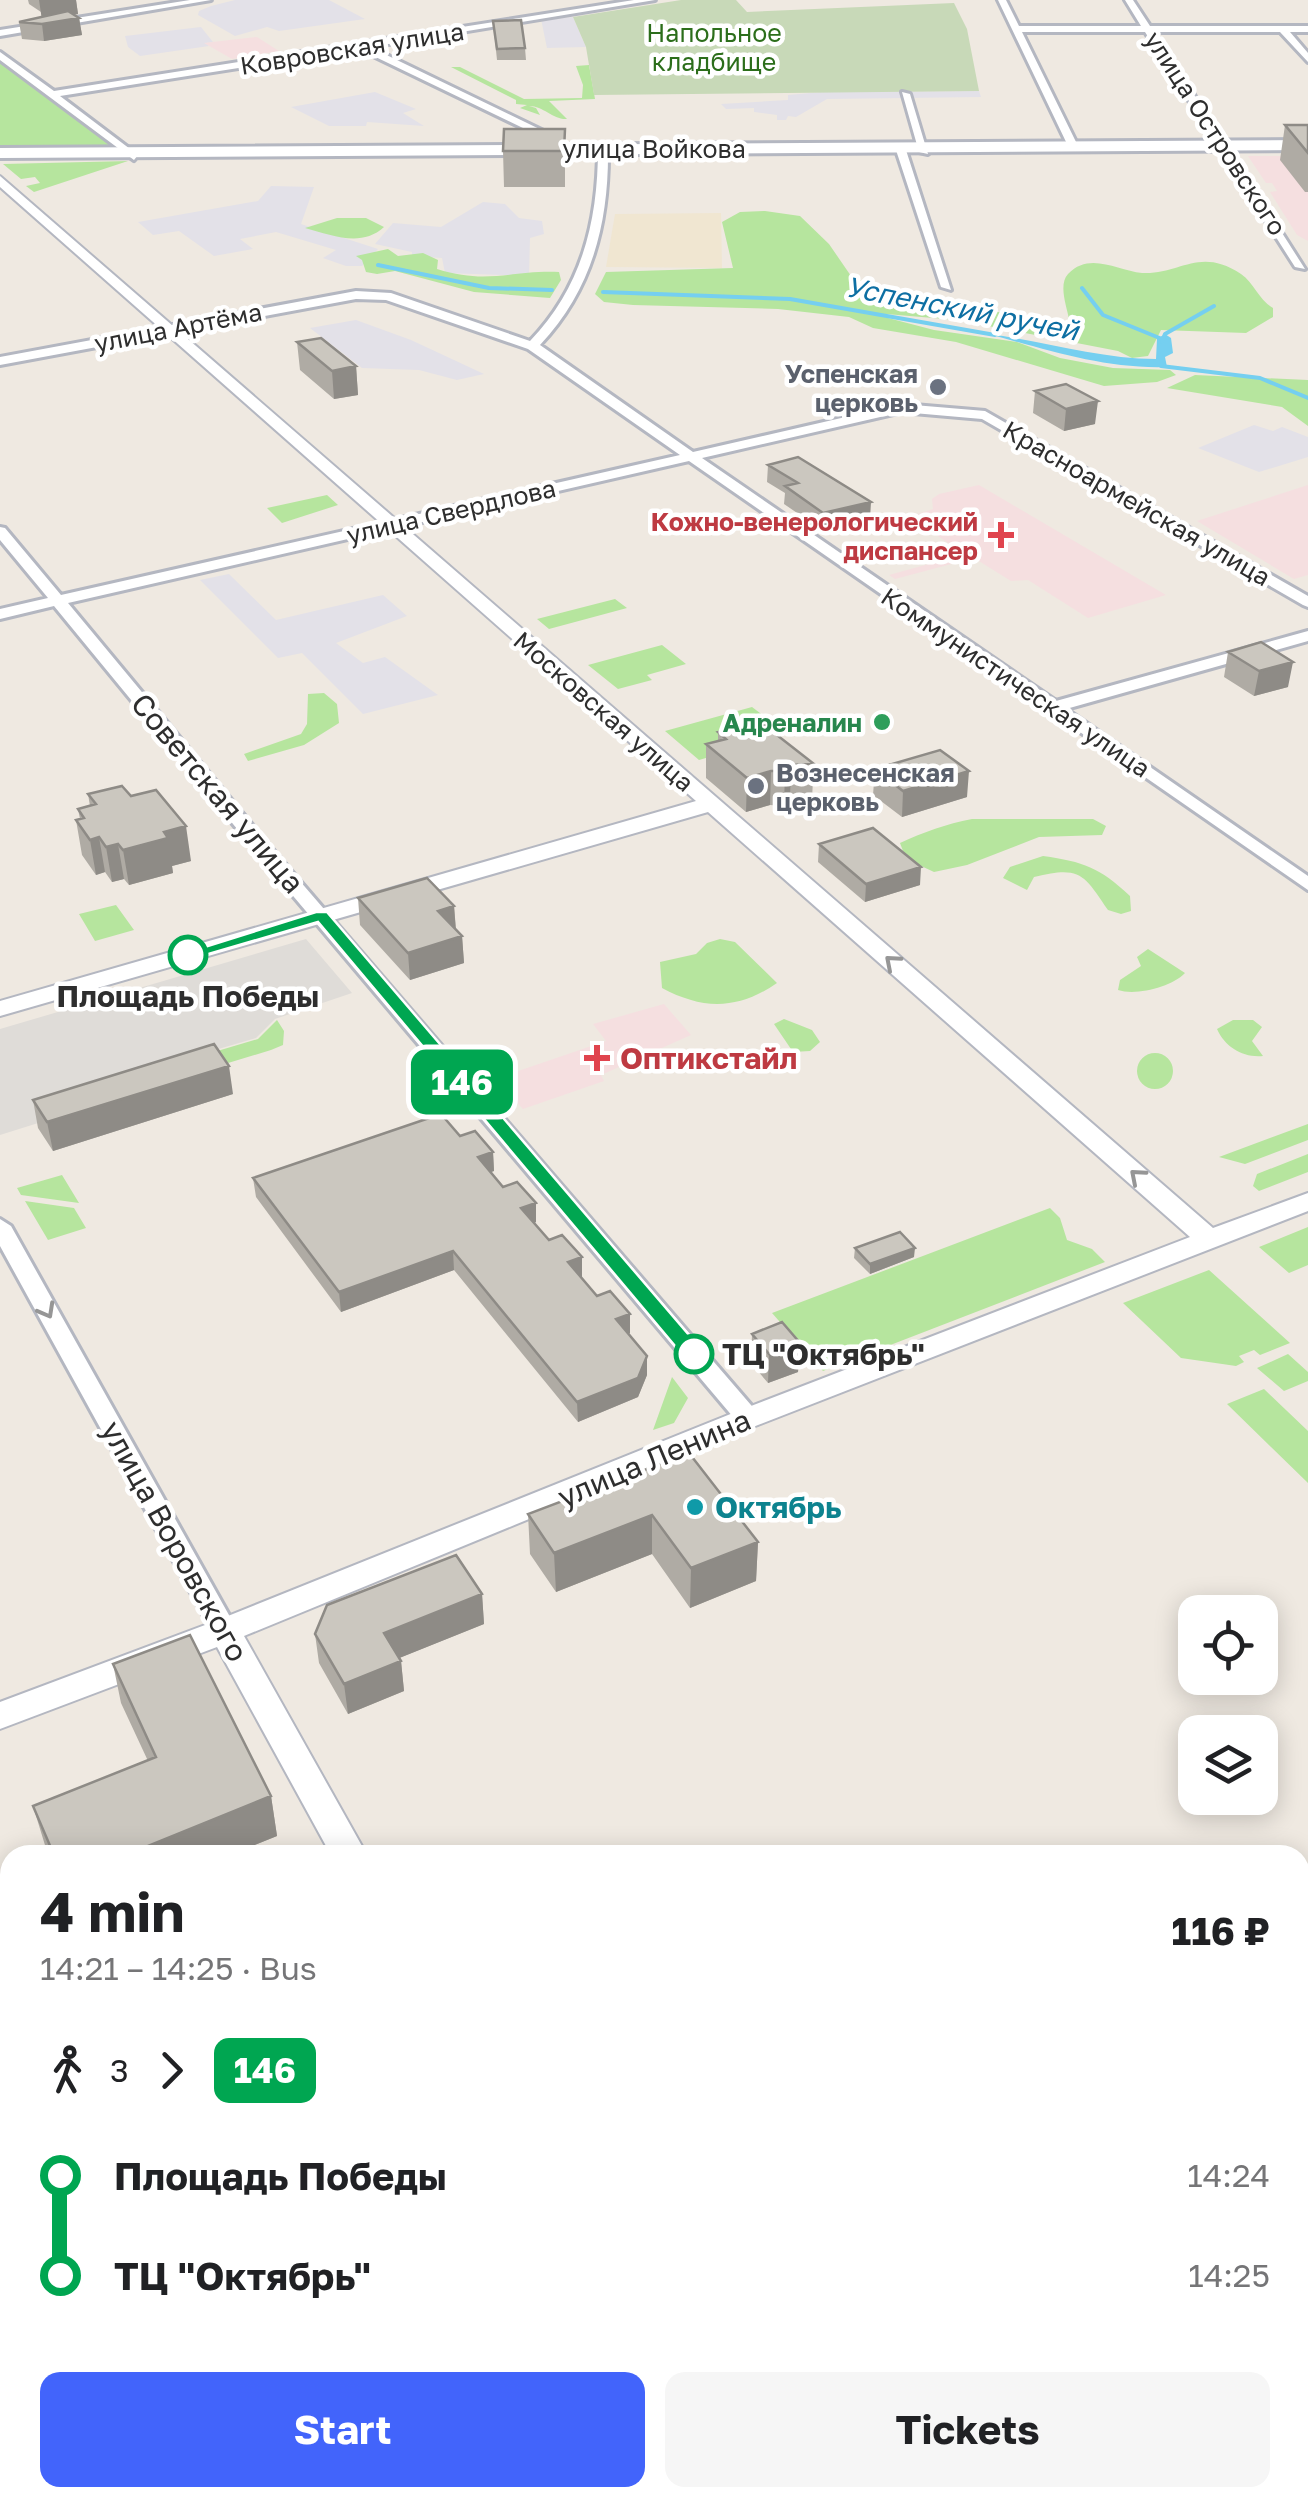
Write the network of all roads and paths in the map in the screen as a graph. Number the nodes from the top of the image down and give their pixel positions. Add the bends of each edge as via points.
1 (208, 0) edge
2 (651, 0) edge
3 (1002, 0) edge
4 (1130, 0) edge
5 (1017, 28) junction
6 (1308, 28) edge
7 (1149, 29) junction
8 (1283, 29) junction
9 (0, 33) edge
10 (361, 46) junction
11 (0, 55) edge
12 (1308, 59) edge
13 (54, 94) junction
14 (906, 94) dead end
15 (1073, 146) junction
16 (1308, 147) edge
17 (571, 148) junction
18 (1224, 148) junction
19 (901, 150) junction
20 (923, 150) junction
21 (603, 151) junction
22 (131, 154) junction
23 (0, 155) edge
24 (0, 180) edge
25 (1301, 267) dead end
26 (947, 287) dead end
27 (356, 294) joint
28 (168, 328) junction
29 (532, 346) junction
30 (0, 360) edge
31 (902, 408) joint
32 (687, 456) junction
33 (392, 525) junction
34 (0, 531) edge
35 (58, 601) junction
36 (1308, 602) edge
37 (0, 614) edge
38 (1308, 636) edge
39 (1054, 707) junction
40 (711, 804) junction
41 (1308, 884) edge
42 (322, 916) junction
43 (0, 1010) edge
44 (1308, 1200) edge
45 (0, 1226) edge
46 (1210, 1240) junction
47 (748, 1418) junction
48 (225, 1632) junction
49 (0, 1716) edge
50 (344, 1845) edge

1 - 9 street
2 - 10 street, Ковровская улица
3 - 5 street
4 - 7 street, улица Островского
5 - 7 street
5 - 15 street
6 - 8 street
7 - 8 street
7 - 18 street, улица Островского
8 - 12 street
10 - 13 street, Ковровская улица
10 - 17 street
11 - 13 street
13 - 22 street
14 - 20 street
15 - 18 main road, улица Войкова
15 - 20 main road, улица Войкова
16 - 18 main road, улица Войкова
17 - 21 main road, улица Войкова
17 - 22 main road, улица Войкова
18 - 20 main road, улица Войкова
18 - 25 street, улица Островского
19 - 20 main road, улица Войкова
19 - 21 main road, улица Войкова
19 - 26 street
21 - 22 main road, улица Войкова
21 - 29 street via 599,216 587,262 565,308
22 - 23 main road, улица Войкова
24 - 28 street, Московская улица
27 - 28 street, улица Артёма
27 - 29 street, Коммунистическая улица via 387,296
28 - 30 street, улица Артёма
28 - 33 street, Московская улица
29 - 32 street, Коммунистическая улица
31 - 32 street, улица Свердлова
31 - 36 street, Красноармейская улица via 986,415
32 - 33 street, улица Свердлова
32 - 39 street, Коммунистическая улица
33 - 35 street, улица Свердлова
33 - 40 street, Московская улица
34 - 35 street, Советская улица
35 - 37 street, улица Свердлова
35 - 42 street, Советская улица
38 - 39 street
39 - 41 street, Коммунистическая улица
40 - 42 street
46 -> 40 street, Московская улица
42 - 43 street
42 - 47 street, Советская улица
44 - 46 street, улица Ленина
45 -> 48 street, улица Воровского
46 - 47 street, улица Ленина
47 - 48 street, улица Ленина
48 - 49 street, улица Ленина
48 - 50 street, улица Воровского

